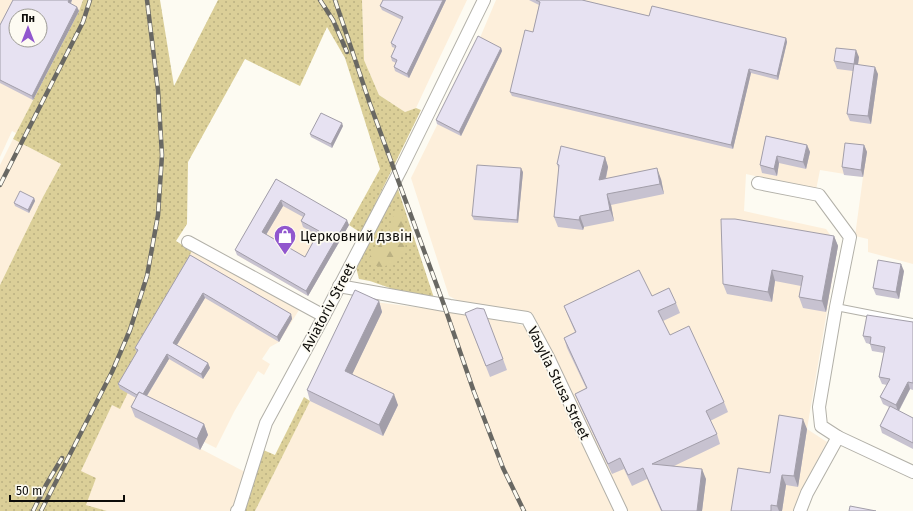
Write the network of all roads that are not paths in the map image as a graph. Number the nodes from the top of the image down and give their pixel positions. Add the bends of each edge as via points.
1 (484, 0) edge
2 (758, 183) dead end
3 (188, 242) dead end
4 (339, 286) junction
5 (836, 307) junction
6 (324, 316) junction
7 (913, 322) edge
8 (838, 438) junction
9 (913, 472) edge
10 (237, 511) edge
11 (621, 511) edge
12 (800, 511) edge

1 - 4 street, Aviatoriv Street via 401,169
2 - 5 street via 818,195 850,237
3 - 6 street
4 - 6 street, Aviatoriv Street
4 - 11 street, Vasylia Stusa Street via 527,318
5 - 7 lane
5 - 8 street via 819,407 821,426
6 - 10 street, Aviatoriv Street via 266,423
8 - 9 street
8 - 12 street via 807,493

